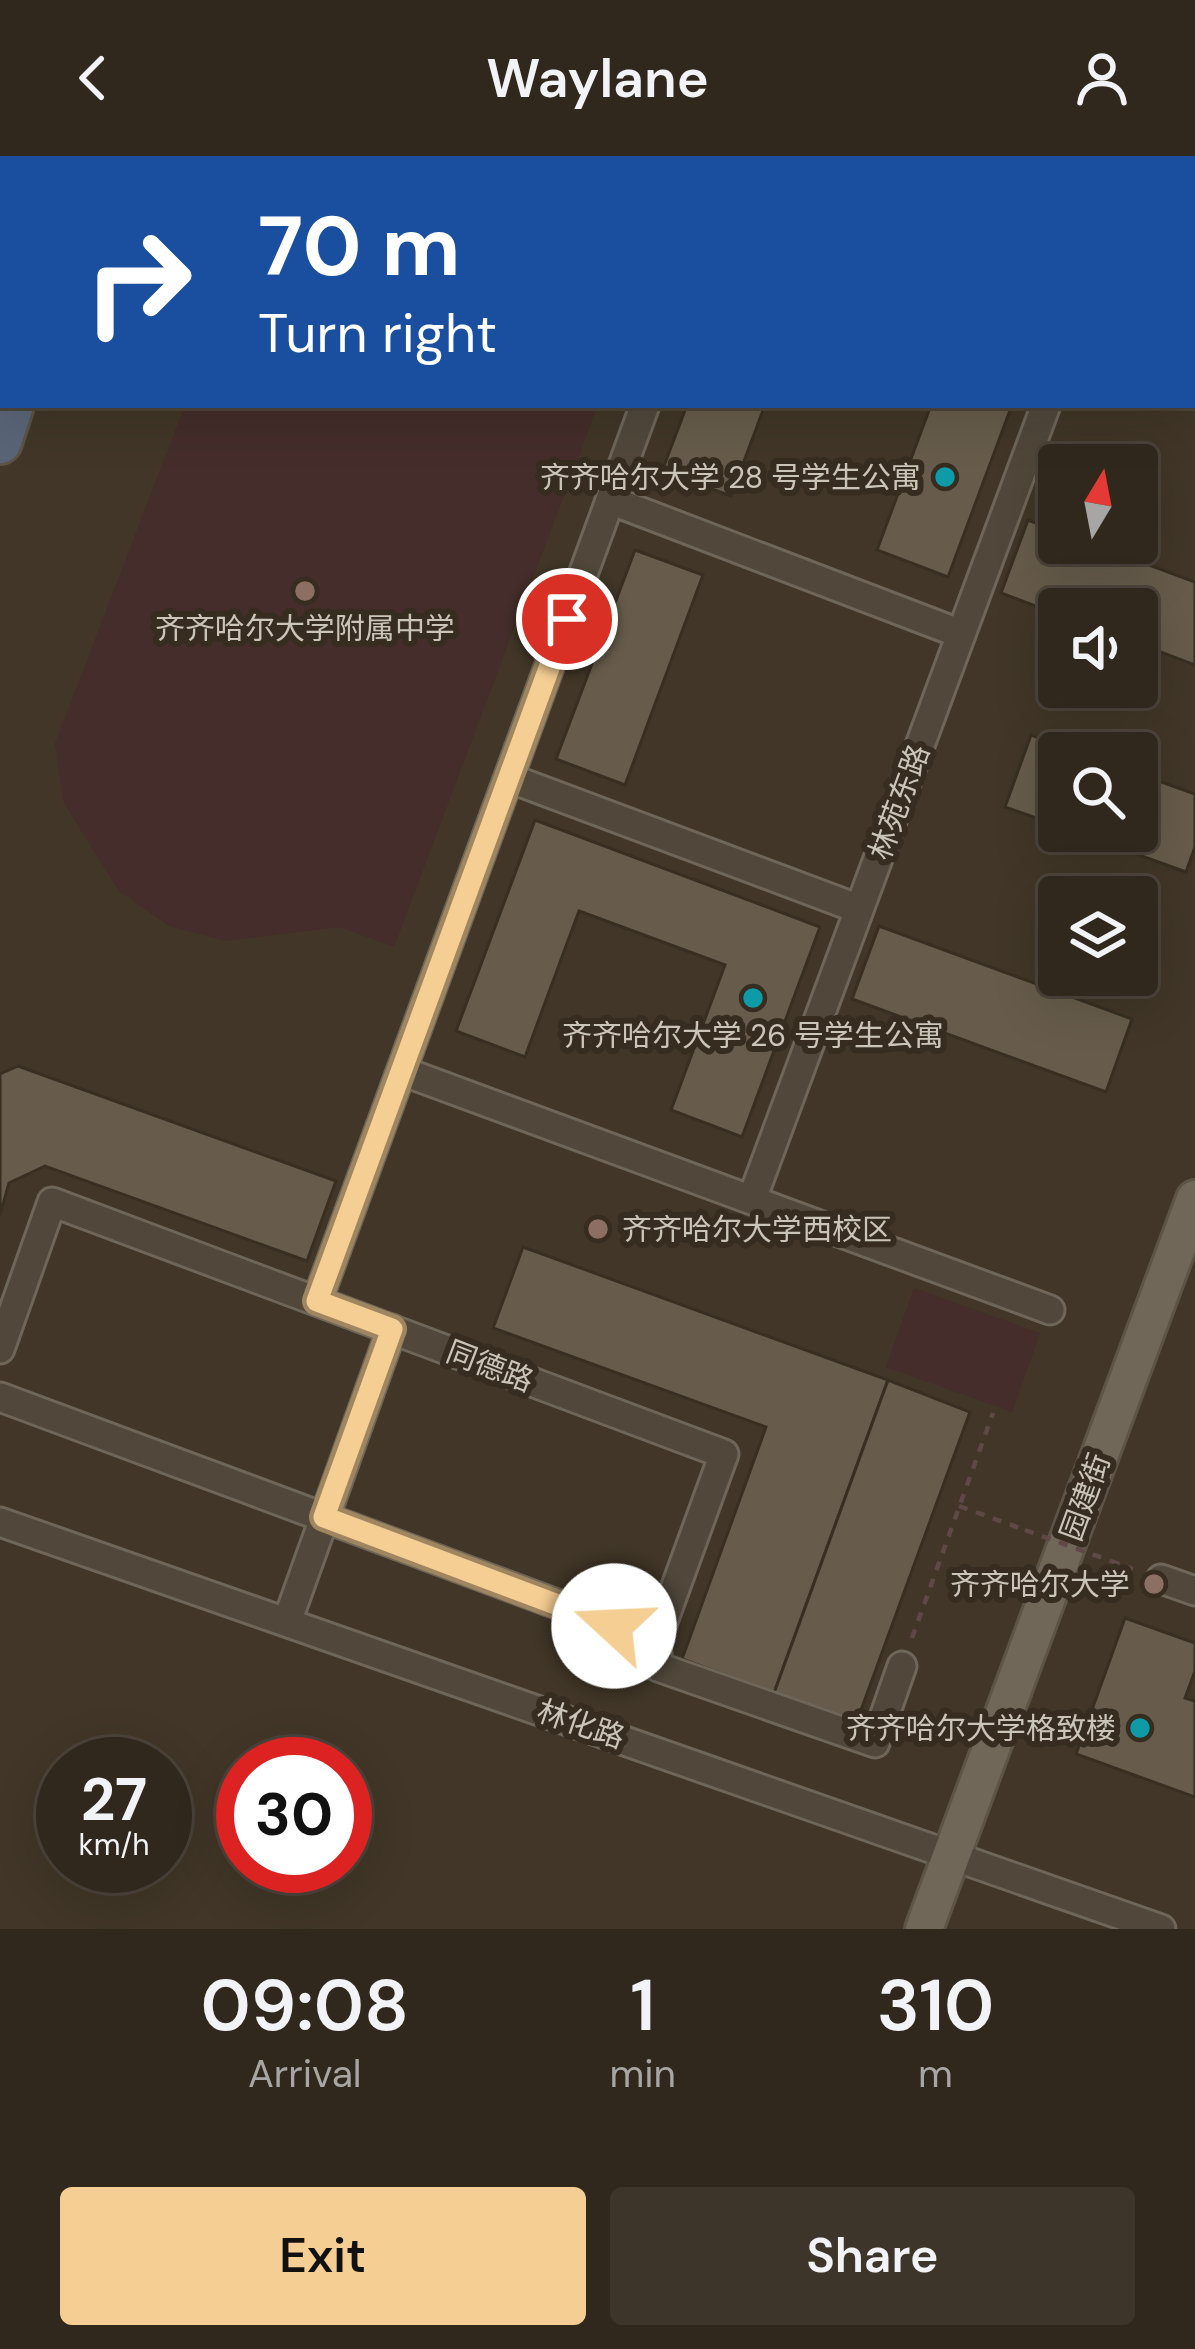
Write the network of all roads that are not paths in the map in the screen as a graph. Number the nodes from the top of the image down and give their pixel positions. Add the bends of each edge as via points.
1 (12, 408) edge
2 (644, 408) edge
3 (1045, 408) edge
4 (0, 442) edge
5 (610, 500) junction
6 (961, 634) junction
7 (509, 778) junction
8 (859, 909) junction
9 (402, 1071) junction
10 (752, 1199) junction
11 (1195, 1199) edge
12 (317, 1301) junction
13 (1050, 1310) dead end
14 (392, 1329) junction
15 (0, 1349) edge
16 (0, 1396) edge
17 (324, 1517) junction
18 (0, 1522) edge
19 (1161, 1579) dead end
20 (1195, 1591) edge
21 (287, 1622) junction
22 (656, 1641) junction
23 (902, 1666) road end
24 (952, 1854) junction
25 (924, 1929) edge
26 (1161, 1929) edge

1 - 4 highway
2 - 5 street
3 - 6 street, 林苑东路
5 - 6 street
5 - 7 street
6 - 8 street, 林苑东路
7 - 8 street
7 - 9 street
8 - 10 street, 林苑东路
9 - 10 street
9 - 12 street
10 - 13 street
11 - 24 main road, 园建街
12 - 14 street, 同德路
12 - 15 street, 同德路 via 52,1202
14 - 17 street
14 - 22 street, 同德路 via 724,1454
16 - 17 street
17 - 21 street
17 - 22 street
18 - 21 street, 林化路
19 - 20 street
21 - 24 street, 林化路
22 - 23 street via 658,1667 875,1743
24 - 25 main road, 园建街
24 - 26 street, 林化路

